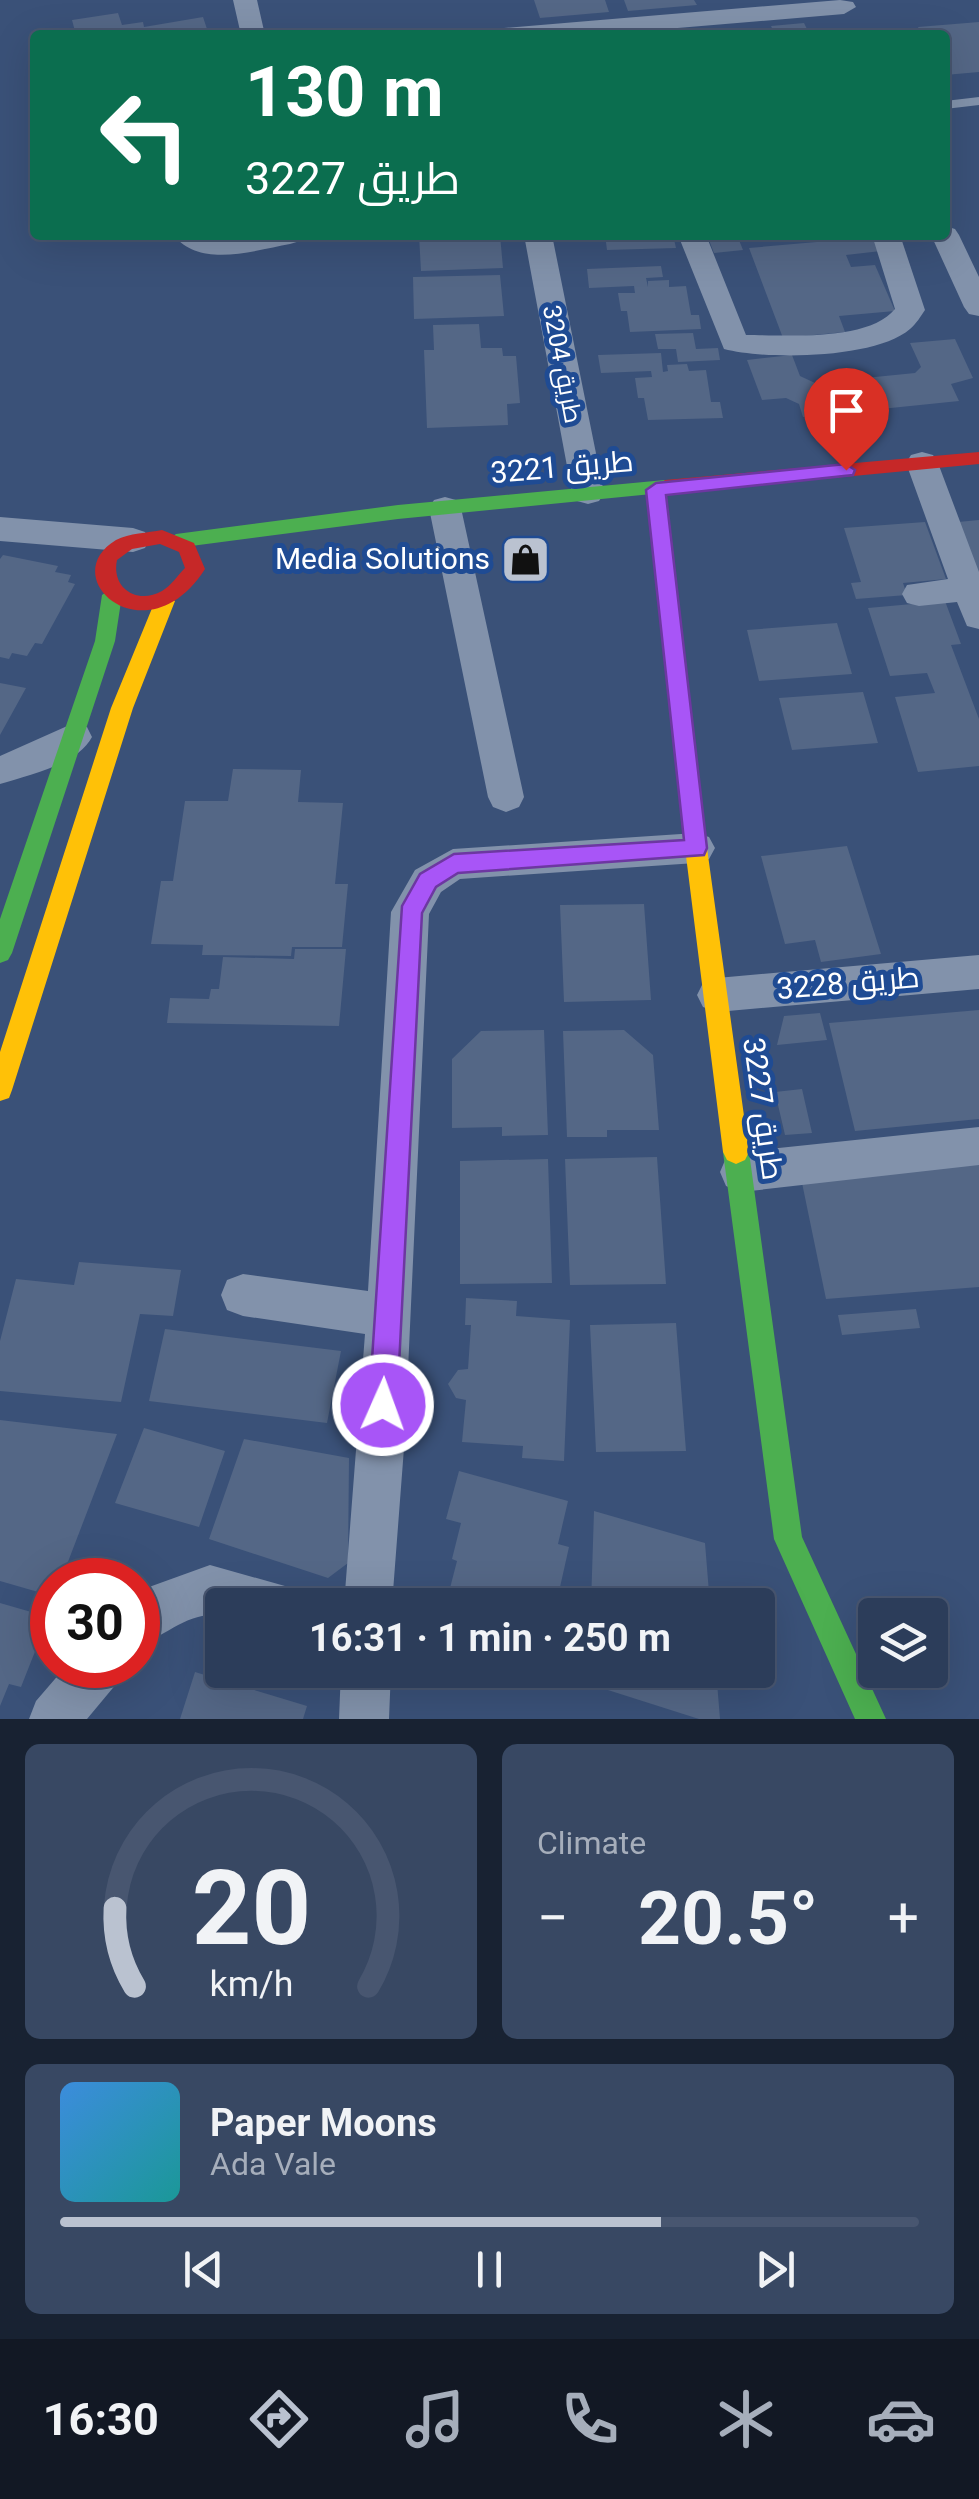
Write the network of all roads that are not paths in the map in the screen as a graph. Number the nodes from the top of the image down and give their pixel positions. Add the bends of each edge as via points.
1 (842, 3) edge
2 (758, 24) edge
3 (623, 30) edge
4 (854, 30) edge
5 (979, 101) edge
6 (950, 104) edge
7 (193, 240) edge
8 (260, 240) edge
9 (539, 240) edge
10 (694, 240) edge
11 (888, 240) edge
12 (947, 240) edge
13 (979, 307) edge
14 (979, 458) edge
15 (922, 463) junction
16 (656, 490) junction
17 (588, 493) junction
18 (444, 508) junction
19 (330, 523) junction
20 (12, 530) edge
21 (133, 540) junction
22 (176, 540) junction
23 (191, 581) junction
24 (108, 590) junction
25 (919, 594) dead end
26 (976, 598) edge
27 (165, 601) junction
28 (74, 737) junction
29 (0, 770) edge
30 (506, 797) dead end
31 (696, 848) junction
32 (0, 952) edge
33 (979, 972) edge
34 (717, 995) junction
35 (0, 1090) edge
36 (979, 1146) edge
37 (741, 1172) junction
38 (243, 1295) dead end
39 (386, 1315) junction
40 (369, 1588) edge
41 (205, 1591) edge
42 (160, 1607) edge
43 (80, 1688) edge
44 (365, 1688) edge
45 (54, 1719) edge
46 (364, 1719) edge
47 (871, 1719) edge

1 - 2 street
1 - 4 street
2 - 3 street
5 - 6 lane
7 - 8 street via 224,246
9 - 17 street, طريق 3204
10 - 11 street via 734,342 747,345 866,340 906,320 910,310
12 - 13 street
14 - 15 street, طريق 3221
15 - 16 street, طريق 3221
15 - 26 street
16 - 17 street, طريق 3221
16 - 31 street, طريق 3227
17 - 18 street, طريق 3221
18 - 19 street, طريق 3221
18 - 30 street
19 - 22 street, طريق 3221
19 - 23 street, طريق 3221
20 - 21 street
20 - 24 street via 57,542 89,561
21 - 22 street
21 - 24 street via 106,559
22 - 23 street via 194,558
23 - 27 street
24 - 27 street via 127,602
24 - 28 street via 105,641
25 - 26 street
27 - 35 street via 118,720
28 - 29 street
28 - 32 street
31 - 34 street, طريق 3227
31 - 39 street via 454,864 428,881 410,912
33 - 34 street, طريق 3228
34 - 37 street, طريق 3227
36 - 37 street
37 - 47 street, طريق 3227 via 788,1538
38 - 39 street
39 - 40 street
41 - 42 street
43 - 45 street
44 - 46 street

